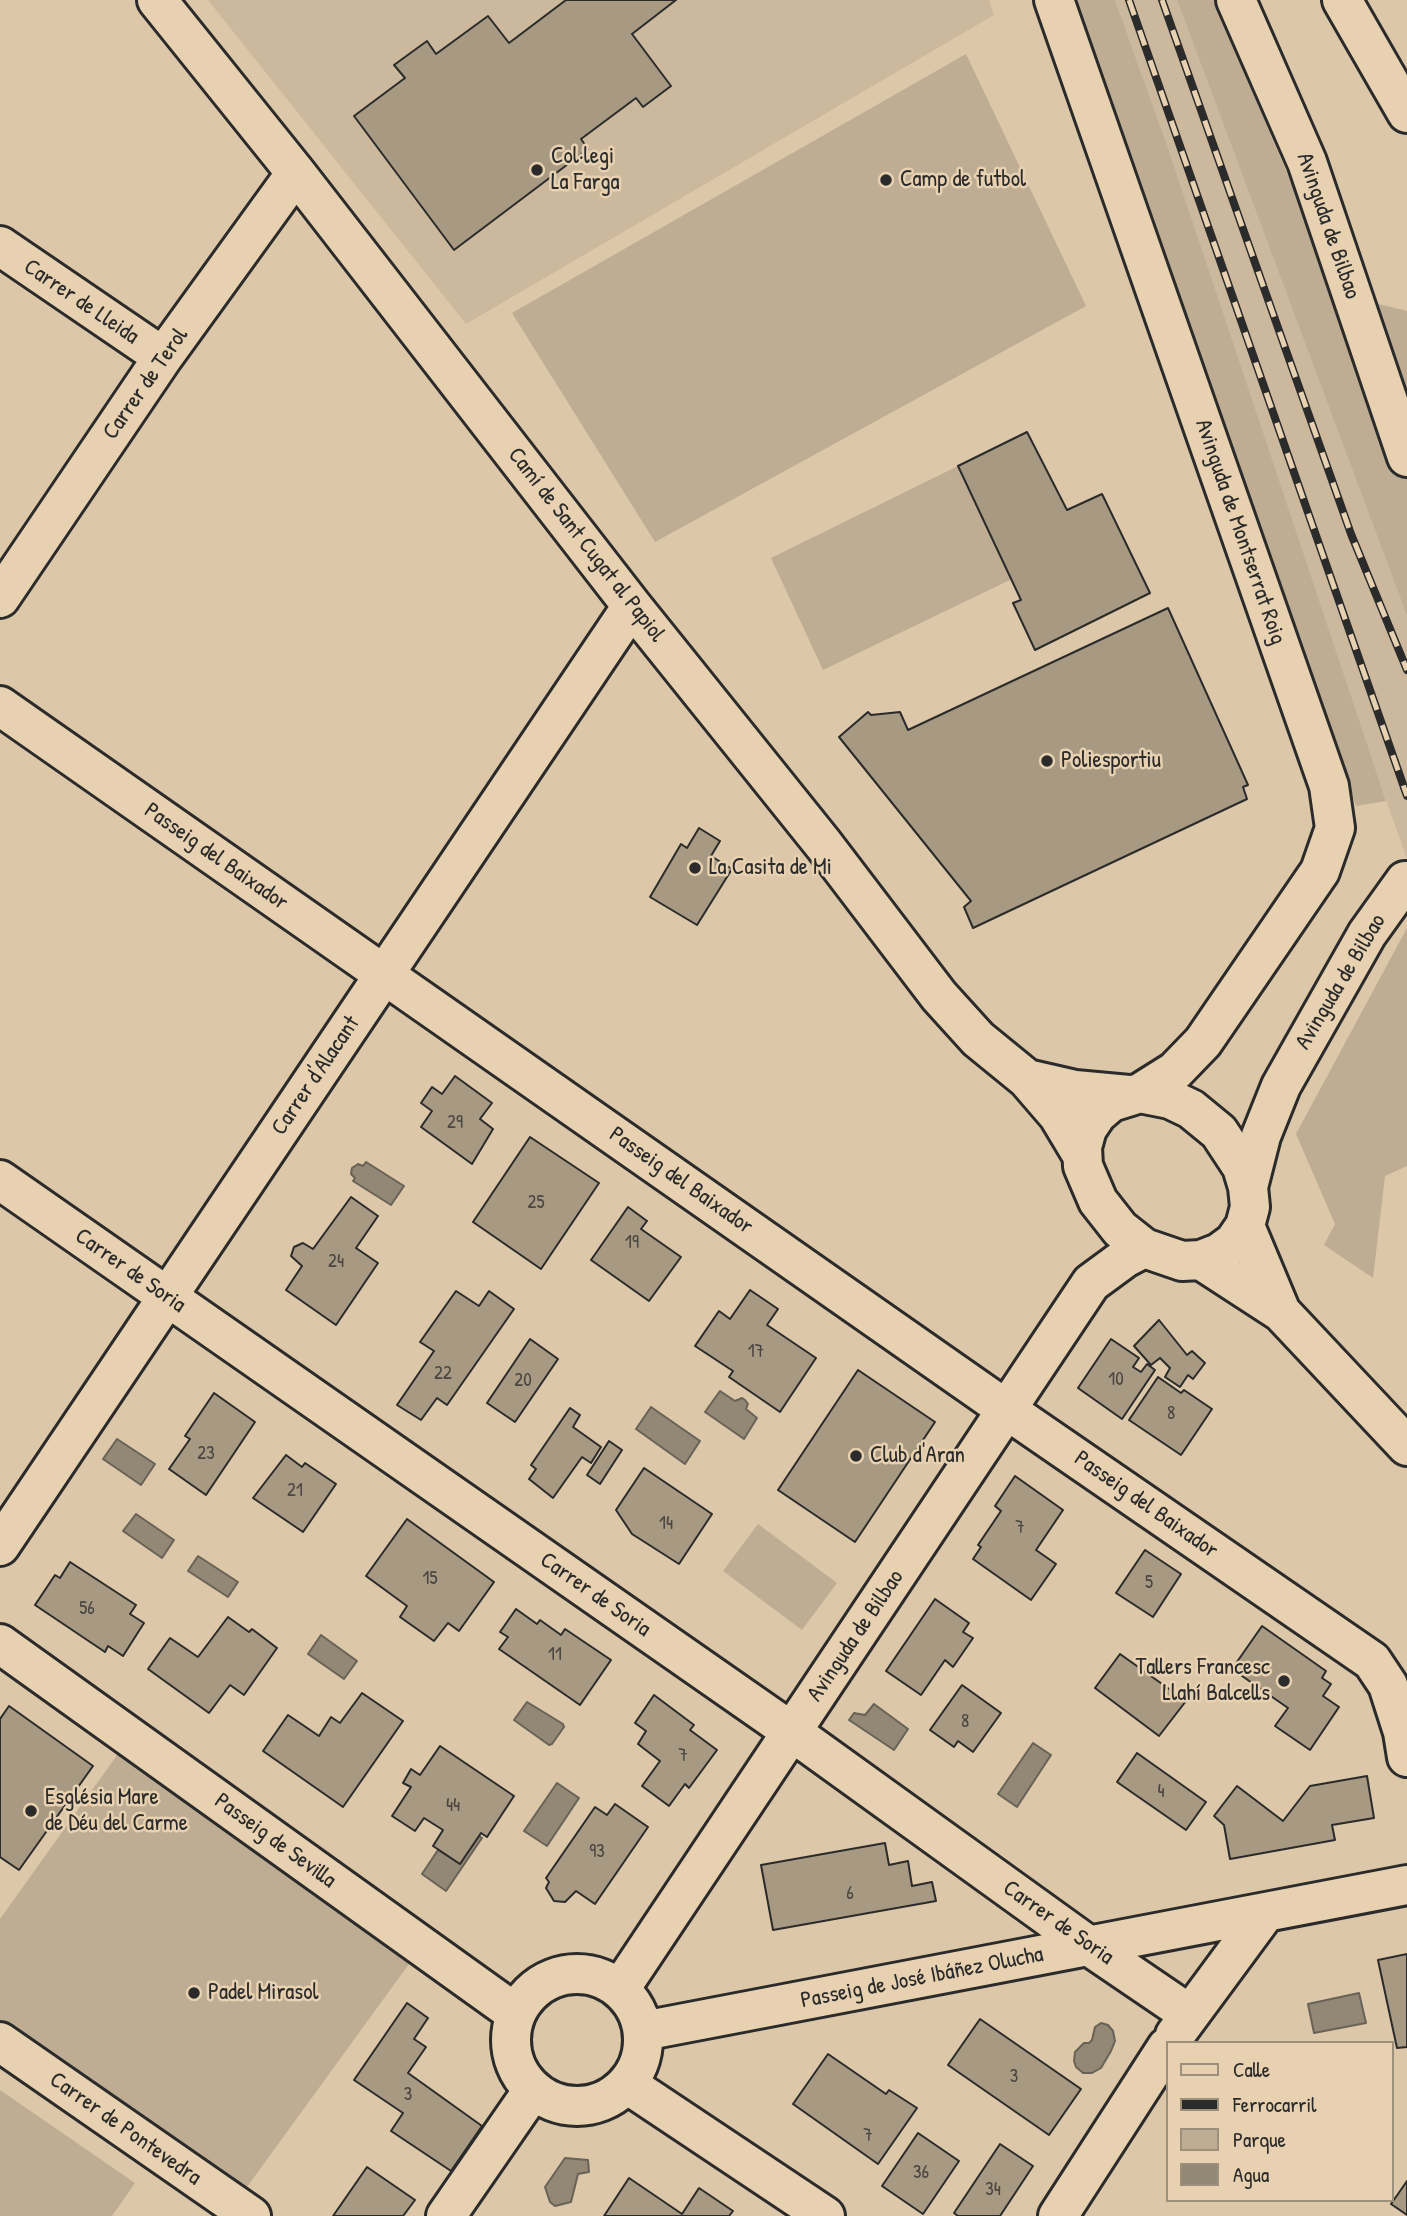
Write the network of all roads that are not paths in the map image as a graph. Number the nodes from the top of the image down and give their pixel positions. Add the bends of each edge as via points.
1 (158, 0) edge
2 (1055, 0) edge
3 (1236, 0) edge
4 (1342, 0) edge
5 (1405, 106) edge
6 (296, 173) junction
7 (0, 246) edge
8 (163, 357) junction
9 (1407, 457) edge
10 (0, 598) edge
11 (632, 606) junction
12 (0, 706) edge
13 (1405, 881) dead end
14 (384, 974) junction
15 (1203, 1042) junction
16 (1027, 1079) junction
17 (1281, 1086) junction
18 (1134, 1094) junction
19 (1214, 1127) junction
20 (1082, 1155) junction
21 (0, 1180) edge
22 (1248, 1187) junction
23 (1098, 1201) junction
24 (1245, 1226) junction
25 (1144, 1248) junction
26 (1201, 1260) junction
27 (1091, 1283) junction
28 (169, 1298) junction
29 (1281, 1312) junction
30 (1007, 1410) junction
31 (1407, 1446) edge
32 (0, 1546) edge
33 (0, 1644) edge
34 (792, 1732) junction
35 (1407, 1757) edge
36 (1407, 1885) edge
37 (1265, 1913) junction
38 (1089, 1946) junction
39 (620, 1989) junction
40 (515, 2014) junction
41 (643, 2031) junction
42 (1175, 2034) edge
43 (0, 2042) edge
44 (1166, 2048) edge
45 (627, 2084) junction
46 (533, 2090) junction
47 (251, 2216) edge
48 (446, 2216) edge
49 (825, 2216) edge
50 (1058, 2216) edge

1 - 6 street, Camí de Sant Cugat al Papiol
2 - 15 street, Avinguda de Montserrat Roig via 1329,786 1335,828 1320,871
3 - 9 street, Avinguda de Bilbao via 1307,162
4 - 5 street
6 - 8 street, Carrer de Terol
6 - 11 street, Camí de Sant Cugat al Papiol
7 - 8 street, Carrer de Lleida
8 - 10 street, Carrer de Terol
11 - 14 street, Carrer d'Alacant
11 - 16 street, Camí de Sant Cugat al Papiol via 939,996 978,1039
12 - 14 street, Passeig del Baixador
13 - 17 street, Avinguda de Bilbao via 1367,934
14 - 28 street, Carrer d'Alacant
14 - 30 street, Passeig del Baixador
15 - 18 street, Avinguda de Montserrat Roig via 1175,1071
15 - 19 street, Avinguda de Montserrat Roig via 1196,1074 1198,1094
16 - 18 street, Camí de Sant Cugat al Papiol via 1075,1090
16 - 20 street, Camí de Sant Cugat al Papiol via 1058,1115
17 - 19 street, Avinguda de Bilbao via 1255,1108
17 - 22 street, Avinguda de Bilbao
18 - 19 street via 1170,1099
18 - 20 street via 1111,1102 1097,1114 1087,1129
19 - 22 street via 1242,1167
20 - 23 street
21 - 28 street, Carrer de Soria
22 - 24 street via 1250,1207
23 - 25 street via 1120,1229
23 - 27 street, Avinguda de Bilbao via 1103,1239
24 - 26 street via 1227,1248
24 - 29 street
25 - 26 street via 1182,1261
25 - 27 street, Avinguda de Bilbao
26 - 29 street
27 - 30 street, Avinguda de Bilbao
28 - 32 street, Carrer d'Alacant
28 - 34 street, Carrer de Soria
29 - 31 street
30 - 34 street, Avinguda de Bilbao
30 - 35 street, Passeig del Baixador via 1372,1661 1388,1685
33 - 40 street, Passeig de Sevilla
34 - 38 street, Carrer de Soria
34 - 39 street, Avinguda de Bilbao
36 - 37 street, Passeig de José Ibáñez Olucha
37 - 38 street, Passeig de José Ibáñez Olucha
37 - 42 street
38 - 41 street, Passeig de José Ibáñez Olucha
38 - 42 street, Carrer de Soria
39 - 40 street via 583,1973 561,1975 542,1982
39 - 41 street via 631,2001
40 - 46 street via 510,2034 512,2055
41 - 45 street via 637,2068
43 - 47 street, Carrer de Pontevedra
44 - 50 street
45 - 46 street via 592,2105 551,2101
45 - 49 street
46 - 48 street

